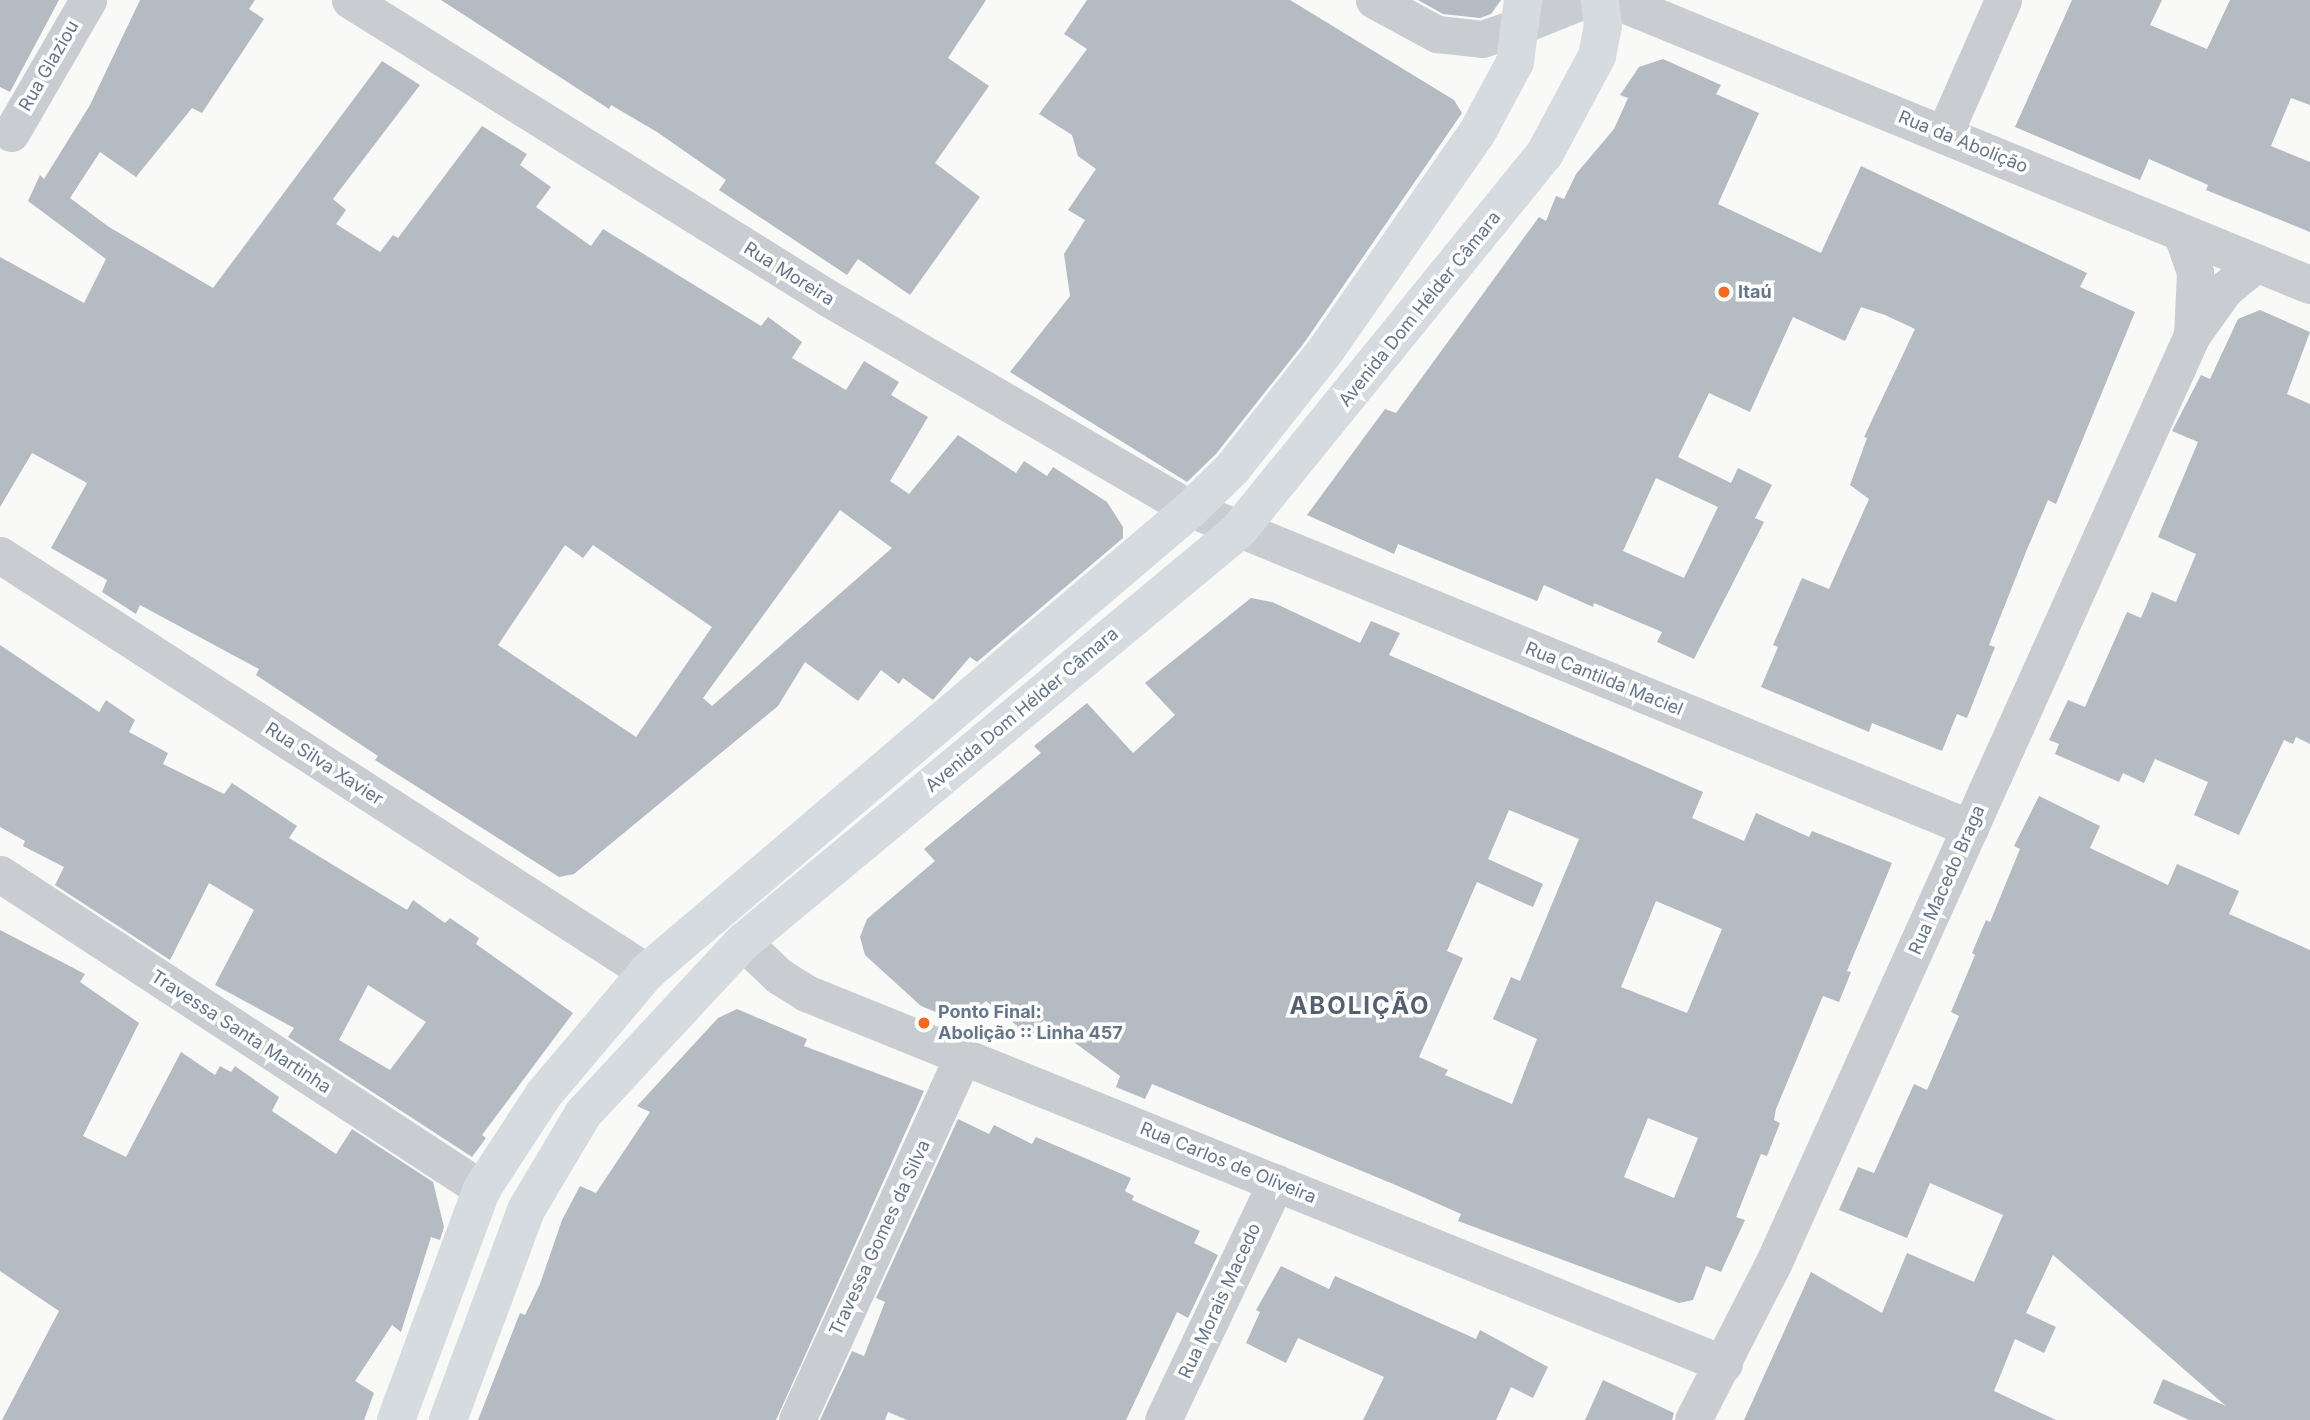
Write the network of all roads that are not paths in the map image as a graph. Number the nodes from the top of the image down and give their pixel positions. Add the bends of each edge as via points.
1 (88, 0) edge
2 (350, 0) edge
3 (1374, 0) edge
4 (1584, 0) edge
5 (1600, 0) edge
6 (1614, 0) edge
7 (2003, 0) edge
8 (1522, 13) edge
9 (10, 133) dead end
10 (1944, 134) junction
11 (2181, 232) junction
12 (2257, 263) junction
13 (2310, 285) edge
14 (2192, 335) junction
15 (1191, 509) junction
16 (1238, 531) junction
17 (0, 555) edge
18 (1970, 828) junction
19 (0, 874) edge
20 (743, 942) junction
21 (647, 972) junction
22 (963, 1056) junction
23 (1276, 1182) junction
24 (482, 1189) junction
25 (1724, 1364) junction
26 (396, 1420) edge
27 (448, 1420) edge
28 (797, 1420) edge
29 (1163, 1420) edge
30 (1693, 1420) edge

1 - 9 street, Rua Glaziou
2 - 15 street, Rua Moreira via 828,298
3 - 8 street via 1437,34 1462,38 1500,36
4 - 8 street
5 - 16 main road, Avenida Dom Hélder Câmara via 1603,26 1597,56 1544,155
6 - 10 street, Rua da Abolição
7 - 10 street
8 - 15 main road via 1515,62 1441,188 1326,350 1232,469
10 - 11 street, Rua da Abolição
11 - 12 street, Rua da Abolição
11 - 14 street, Rua Macedo Braga via 2195,272
12 - 13 street, Rua da Abolição
12 - 14 street, Rua Macedo Braga via 2225,289
14 - 18 street, Rua Macedo Braga
15 - 16 street, Rua Moreira
15 - 21 main road
16 - 18 street, Rua Cantilda Maciel
16 - 20 main road, Avenida Dom Hélder Câmara
17 - 21 street, Rua Silva Xavier
18 - 25 street, Rua Macedo Braga
19 - 24 street, Travessa Santa Martinha
20 - 22 street, Rua Carlos de Oliveira via 779,976 806,993
20 - 27 main road, Avenida Dom Hélder Câmara via 583,1114 526,1209
21 - 24 main road via 544,1094
22 - 23 street, Rua Carlos de Oliveira
22 - 28 street, Travessa Gomes da Silva
23 - 25 street, Rua Carlos de Oliveira
23 - 29 street, Rua Morais Macedo
24 - 26 main road
25 - 30 street, Rua Macedo Braga

